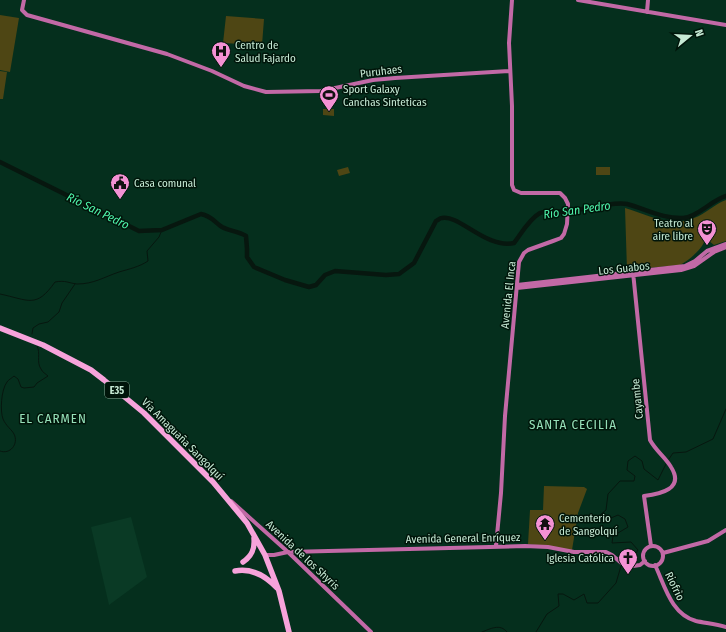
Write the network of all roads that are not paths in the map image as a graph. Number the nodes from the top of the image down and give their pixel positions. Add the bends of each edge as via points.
1 (24, 0) edge
2 (512, 0) edge
3 (578, 0) edge
4 (648, 0) edge
5 (647, 12) junction
6 (726, 25) edge
7 (509, 71) junction
8 (726, 244) edge
9 (726, 247) edge
10 (633, 274) junction
11 (517, 286) junction
12 (0, 328) edge
13 (222, 492) junction
14 (726, 530) edge
15 (254, 536) junction
16 (496, 546) junction
17 (652, 546) junction
18 (288, 552) junction
19 (662, 553) junction
20 (266, 557) junction
21 (645, 561) junction
22 (243, 562) dead end
23 (655, 565) junction
24 (235, 571) dead end
25 (279, 591) junction
26 (726, 627) edge
27 (289, 632) edge
28 (371, 632) edge

1 - 7 street, Puruhaes via 22,10 27,15 167,54 244,86 266,92 321,91 373,80
2 - 7 street, Avenida El Inca
3 - 5 street
4 - 5 street
5 - 6 street
7 - 11 street, Avenida El Inca via 514,190 522,193 560,193 567,200 568,208 566,232 561,238 524,253 519,262
8 - 10 street, Los Guabos via 707,251 685,266
9 - 10 street, Los Guabos via 687,269
10 - 11 street, Los Guabos
10 - 17 street, Cayambe via 650,440 675,475 670,489 660,494 644,496
11 - 16 street, Avenida El Inca
12 - 13 highway, Vía Amaguaña Sangolquí / E35 via 62,354 91,370 144,413
13 - 15 highway, Vía Amaguaña Sangolquí / E35
13 - 18 street, Avenida de los Shyris
14 - 19 street via 708,541
15 - 20 highway, E35
15 - 22 highway via 254,550
16 - 18 street, Avenida General Enríquez
16 - 21 street, Avenida General Enríquez via 606,552 622,564 634,566
17 - 19 street via 657,547
17 - 21 street via 645,550
18 - 20 street, Avenida General Enríquez
18 - 28 street, Avenida de los Shyris
19 - 23 street via 662,559
20 - 25 highway, E35
21 - 23 street
23 - 26 street, Riofrìo via 674,606 682,614 694,620
24 - 25 highway via 245,570 260,574
25 - 27 highway, E35

